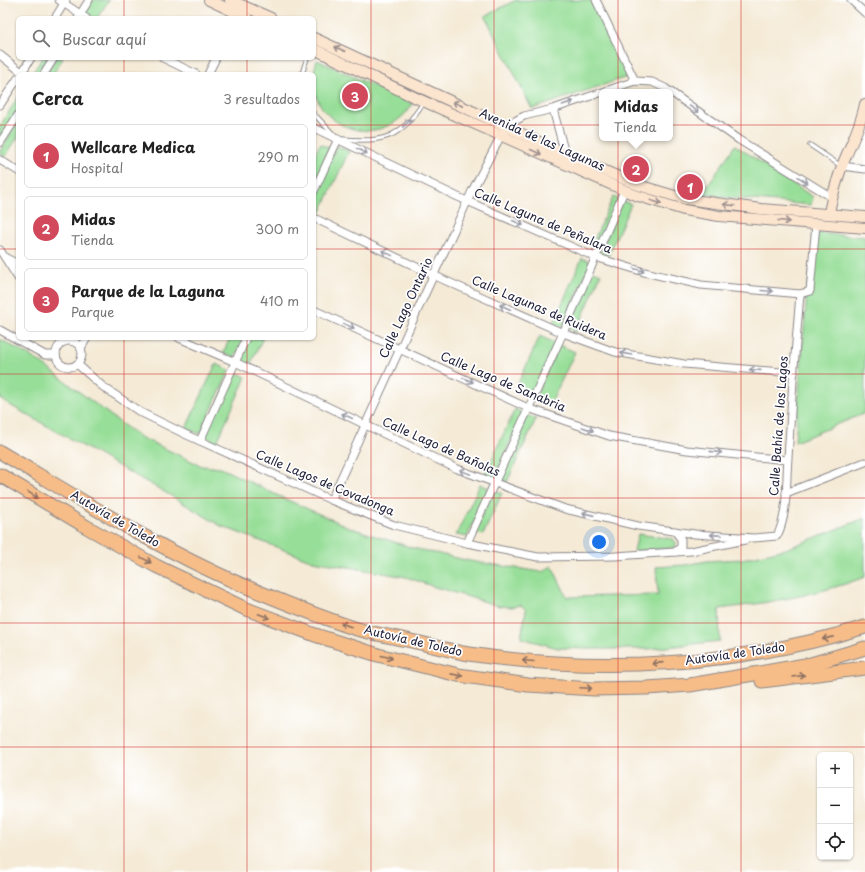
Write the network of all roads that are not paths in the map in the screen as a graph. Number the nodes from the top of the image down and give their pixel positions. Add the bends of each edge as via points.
1 (90, 0) edge
2 (209, 0) edge
3 (230, 0) edge
4 (596, 0) edge
5 (851, 0) edge
6 (63, 1) edge
7 (240, 7) edge
8 (865, 12) edge
9 (56, 16) edge
10 (81, 16) edge
11 (82, 16) edge
12 (246, 16) edge
13 (265, 16) edge
14 (316, 39) edge
15 (316, 50) edge
16 (0, 55) edge
17 (30, 60) edge
18 (53, 60) edge
19 (167, 60) edge
20 (215, 60) edge
21 (306, 60) edge
22 (18, 72) edge
23 (23, 72) edge
24 (45, 72) edge
25 (192, 72) edge
26 (209, 72) edge
27 (303, 72) edge
28 (635, 81) junction
29 (16, 82) edge
30 (612, 89) edge
31 (666, 89) edge
32 (599, 93) edge
33 (673, 94) edge
34 (424, 101) junction
35 (865, 104) edge
36 (0, 105) edge
37 (553, 109) junction
38 (316, 116) edge
39 (16, 118) edge
40 (506, 126) junction
41 (316, 129) edge
42 (500, 136) junction
43 (338, 139) junction
44 (0, 143) edge
45 (810, 145) dead end
46 (565, 154) junction
47 (0, 160) edge
48 (842, 166) junction
49 (865, 169) edge
50 (16, 170) edge
51 (316, 187) edge
52 (624, 191) junction
53 (833, 198) junction
54 (468, 200) junction
55 (829, 214) junction
56 (865, 217) edge
57 (316, 219) edge
58 (816, 224) junction
59 (865, 228) edge
60 (1, 252) edge
61 (595, 257) junction
62 (16, 263) edge
63 (16, 275) edge
64 (433, 275) junction
65 (800, 294) junction
66 (316, 311) edge
67 (0, 330) edge
68 (563, 333) junction
69 (16, 339) edge
70 (18, 340) edge
71 (60, 340) edge
72 (86, 340) edge
73 (184, 340) edge
74 (245, 340) edge
75 (81, 348) junction
76 (399, 349) junction
77 (56, 355) junction
78 (235, 362) junction
79 (77, 364) junction
80 (794, 373) junction
81 (528, 408) junction
82 (365, 424) junction
83 (200, 441) junction
84 (0, 452) edge
85 (787, 460) junction
86 (865, 462) edge
87 (0, 475) edge
88 (494, 483) junction
89 (786, 493) junction
90 (331, 500) junction
91 (675, 531) junction
92 (754, 538) junction
93 (467, 542) junction
94 (675, 552) junction
95 (865, 627) edge
96 (865, 648) edge
97 (865, 668) edge
98 (690, 685) junction

1 - 11 street
2 - 7 main road
3 - 7 main road
4 - 28 street
5 - 8 street
6 - 9 street
6 - 10 street
7 - 12 main road
7 - 13 main road
40 -> 14 main road, Avenida de las Lagunas
15 - 34 main road, Avenida de las Lagunas
16 - 22 street
17 - 23 street
18 - 24 street
19 - 25 street
20 - 26 street
21 - 27 lane
30 -> 28 street
28 -> 31 street via 652,82
29 - 36 street
37 -> 32 street
33 -> 53 street via 739,140
34 - 42 main road, Avenida de las Lagunas
43 -> 34 lane via 374,141 385,138 406,125
35 - 48 main road via 862,118
37 - 40 street via 524,116
37 - 46 street
38 - 43 lane
39 - 44 street
40 - 42 street, Calle Lago Ontario
40 - 46 main road, Avenida de las Lagunas
41 - 43 street, Calle Laguna de Peñalara
42 -> 52 main road, Avenida de las Lagunas
42 - 54 street, Calle Lago Ontario
43 - 51 street
43 -> 54 street, Calle Laguna de Peñalara
45 - 48 lane
55 -> 46 main road, Avenida de las Lagunas via 761,209 686,199 638,185
47 - 50 street
48 - 49 street
48 - 53 main road
52 -> 58 main road, Avenida de las Lagunas via 684,210 719,216
52 - 61 street
53 - 55 main road
54 -> 61 street, Calle Laguna de Peñalara
54 - 64 street, Calle Lago Ontario
55 - 56 main road, Avenida de las Lagunas
64 -> 57 street, Calle Lagunas de Ruidera
58 - 59 main road, Avenida de las Lagunas
58 - 65 street via 810,291
60 - 62 street
60 - 63 street
61 -> 65 street, Calle Laguna de Peñalara via 701,285
61 - 68 street
68 -> 64 street, Calle Lagunas de Ruidera
64 - 76 street, Calle Lago Ontario
65 - 80 street, Calle Bahía de los Lagos
66 -> 76 street, Calle Lago de Sanabria
67 - 69 street
80 -> 68 street, Calle Lagunas de Ruidera via 679,364 615,352
68 - 81 street
70 - 77 street via 45,355
71 - 75 street via 75,342
71 - 77 street
72 - 75 street
73 - 78 street, Calle Lago de Bañolas
74 - 78 street
75 - 79 street via 82,357
76 -> 81 street, Calle Lago de Sanabria
76 - 82 street, Calle Lago Ontario
77 - 79 street via 60,363 66,367
82 -> 78 street, Calle Lago de Bañolas
78 - 83 street
79 - 83 street, Calle Lagos de Covadonga via 102,386 131,406
80 - 85 street, Calle Bahía de los Lagos
81 -> 85 street, Calle Lago de Sanabria via 609,436 687,450
81 - 88 street
88 -> 82 street, Calle Lago de Bañolas via 455,468
82 - 90 street, Calle Lago Ontario
83 - 90 street, Calle Lagos de Covadonga
95 -> 84 highway, Autovía de Toledo via 833,637 772,650 713,659 652,664 562,664 466,654 359,629 252,590 136,532
85 - 89 street, Calle Bahía de los Lagos
86 - 89 street
87 -> 98 highway, Autovía de Toledo via 156,566 244,608 378,655 458,675 528,685 594,689
91 -> 88 street, Calle Lago de Bañolas via 638,526 564,508
88 - 93 street
89 - 92 street, Calle Bahía de los Lagos via 781,528 777,536
90 - 93 street, Calle Lagos de Covadonga via 394,525
92 -> 91 street, Calle Lago de Bañolas
91 - 94 street via 681,539 681,547
92 - 94 street, Calle Lagos de Covadonga
93 - 94 street, Calle Lagos de Covadonga via 538,557
96 - 98 highway, Autovía de Toledo via 811,664
98 -> 97 highway via 762,681

